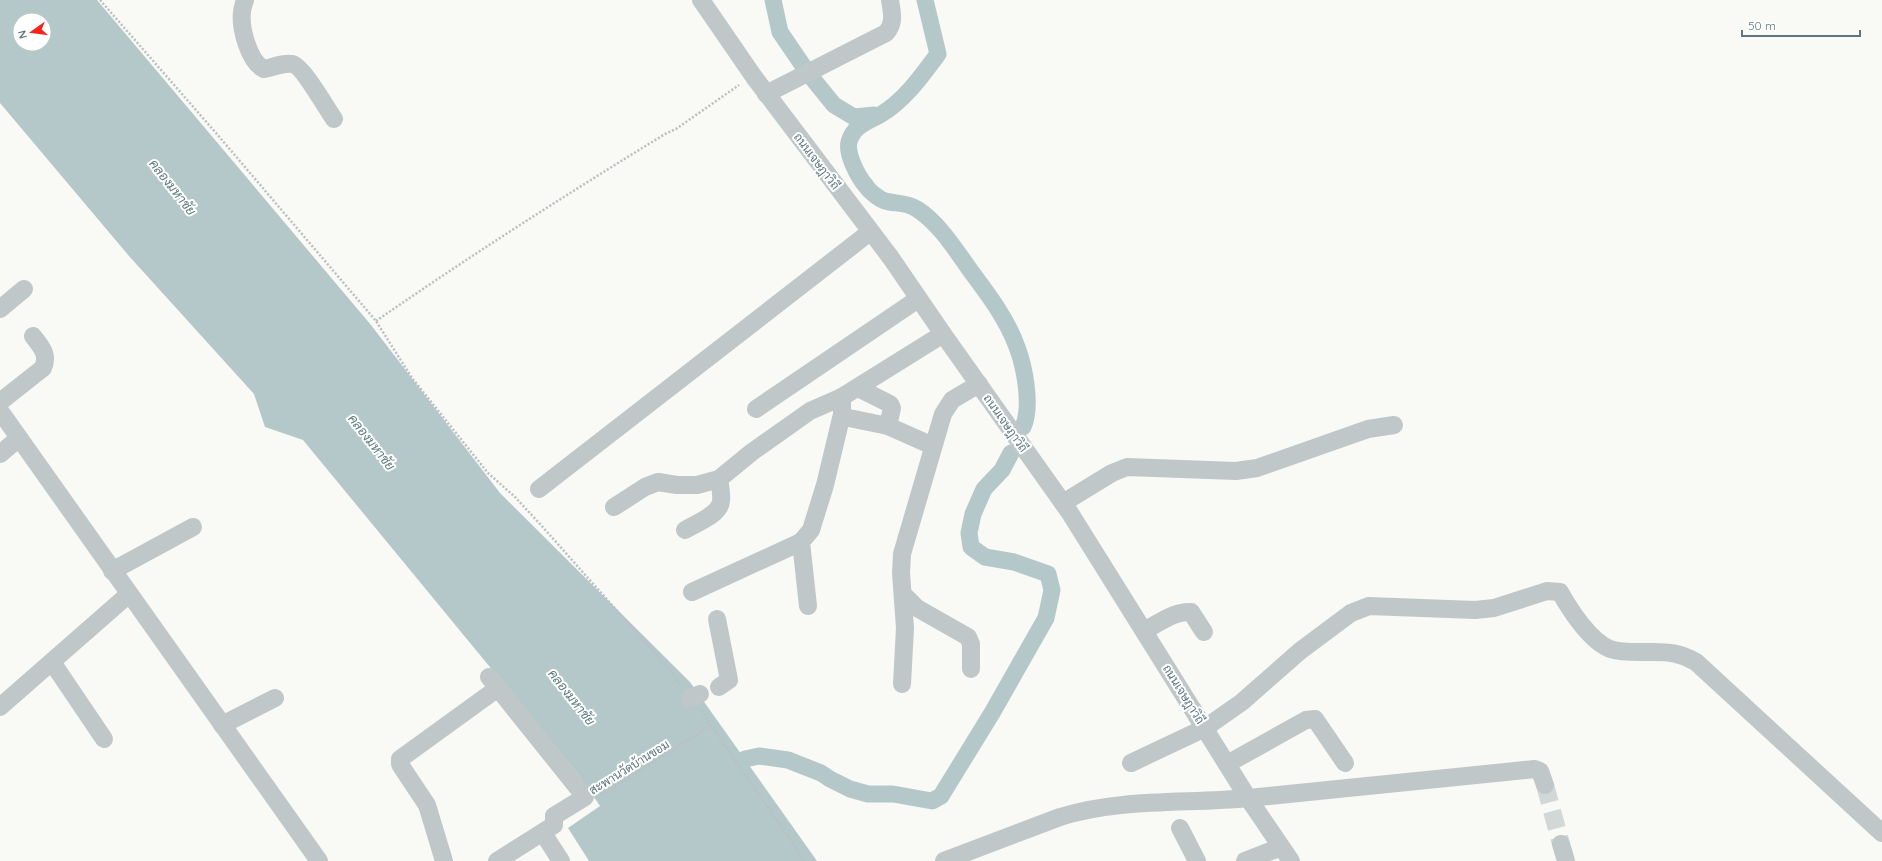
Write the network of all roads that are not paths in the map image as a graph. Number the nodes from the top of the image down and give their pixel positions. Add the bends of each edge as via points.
1 (245, 0) edge
2 (701, 0) edge
3 (890, 0) edge
4 (766, 94) junction
5 (334, 119) dead end
6 (870, 232) junction
7 (24, 289) dead end
8 (918, 299) junction
9 (0, 309) edge
10 (943, 334) junction
11 (33, 336) dead end
12 (979, 384) junction
13 (858, 388) junction
14 (842, 397) junction
15 (0, 402) edge
16 (756, 408) dead end
17 (0, 411) edge
18 (849, 418) dead end
19 (1394, 425) dead end
20 (888, 426) junction
21 (19, 438) junction
22 (933, 446) junction
23 (0, 454) edge
24 (719, 479) junction
25 (539, 489) dead end
26 (1063, 502) junction
27 (614, 507) dead end
28 (193, 527) dead end
29 (685, 530) dead end
30 (801, 542) junction
31 (112, 571) junction
32 (692, 592) dead end
33 (129, 594) junction
34 (904, 596) junction
35 (808, 606) dead end
36 (717, 620) dead end
37 (1144, 630) junction
38 (1204, 632) dead end
39 (52, 662) junction
40 (971, 669) dead end
41 (902, 684) dead end
42 (719, 687) dead end
43 (275, 698) dead end
44 (0, 707) edge
45 (222, 725) junction
46 (1205, 728) junction
47 (104, 739) dead end
48 (1131, 763) dead end
49 (1345, 763) dead end
50 (1227, 764) junction
51 (1545, 785) tunnel mouth
52 (1248, 798) junction
53 (1180, 828) dead end
54 (543, 833) junction
55 (1882, 833) edge
56 (1561, 844) tunnel mouth
57 (1286, 854) edge
58 (501, 860) edge
59 (951, 860) edge
60 (319, 861) edge
61 (444, 861) edge
62 (561, 861) edge
63 (1197, 861) edge
64 (1245, 861) edge
65 (1566, 861) edge

1 - 5 street via 242,13 243,29 246,44 256,63 264,69 290,64 296,66
2 - 4 street, ถนนเจษฎาวิถี
3 - 4 street via 892,27 886,33
4 - 6 street, ถนนเจษฎาวิถี
6 - 8 street, ถนนเจษฎาวิถี
6 - 25 street
7 - 9 street
8 - 10 street, ถนนเจษฎาวิถี
8 - 16 street
10 - 12 street, ถนนเจษฎาวิถี
10 - 13 street
11 - 15 street via 45,354 44,368
12 - 22 street via 952,400 943,414
12 - 26 street, ถนนเจษฎาวิถี
13 - 14 street
13 - 20 street via 890,404 892,408
14 - 24 street via 810,411
14 - 30 street via 842,414 825,485 811,530
17 - 21 street
18 - 20 street
19 - 26 street via 1368,429 1257,468 1236,471 1127,467
20 - 22 street
21 - 23 street
21 - 31 street
22 - 34 street via 902,554
24 - 27 street via 697,485 658,482 645,486
24 - 29 street via 722,500 720,507
26 - 37 street, ถนนเจษฎาวิถี
28 - 31 street
30 - 32 street
30 - 35 street
31 - 33 street
33 - 39 street
33 - 45 street
34 - 40 street via 917,608 968,637 971,644
34 - 41 street via 906,628
36 - 42 street via 729,680
37 - 38 street via 1176,614 1191,612
37 - 46 street, ถนนเจษฎาวิถี
39 - 44 street
39 - 47 street
43 - 45 street
45 - 60 street
46 - 48 street
46 - 50 street, ถนนเจษฎาวิถี
46 - 55 street via 1242,702 1300,651 1351,613 1369,606 1475,610 1494,608 1547,591 1560,592 1597,643 1611,649 1673,652 1685,655 1696,662
49 - 50 street via 1315,719 1306,720
50 - 52 street, ถนนเจษฎาวิถี
51 - 52 street via 1540,771 1535,769
52 - 57 street, ถนนเจษฎาวิถี
52 - 59 street via 1139,804 1076,812
53 - 63 street
54 - 58 street
54 - 61 street via 554,826 554,816 584,799 585,795 494,683 400,759 402,769 427,804
54 - 62 street
56 - 65 street
57 - 64 street

